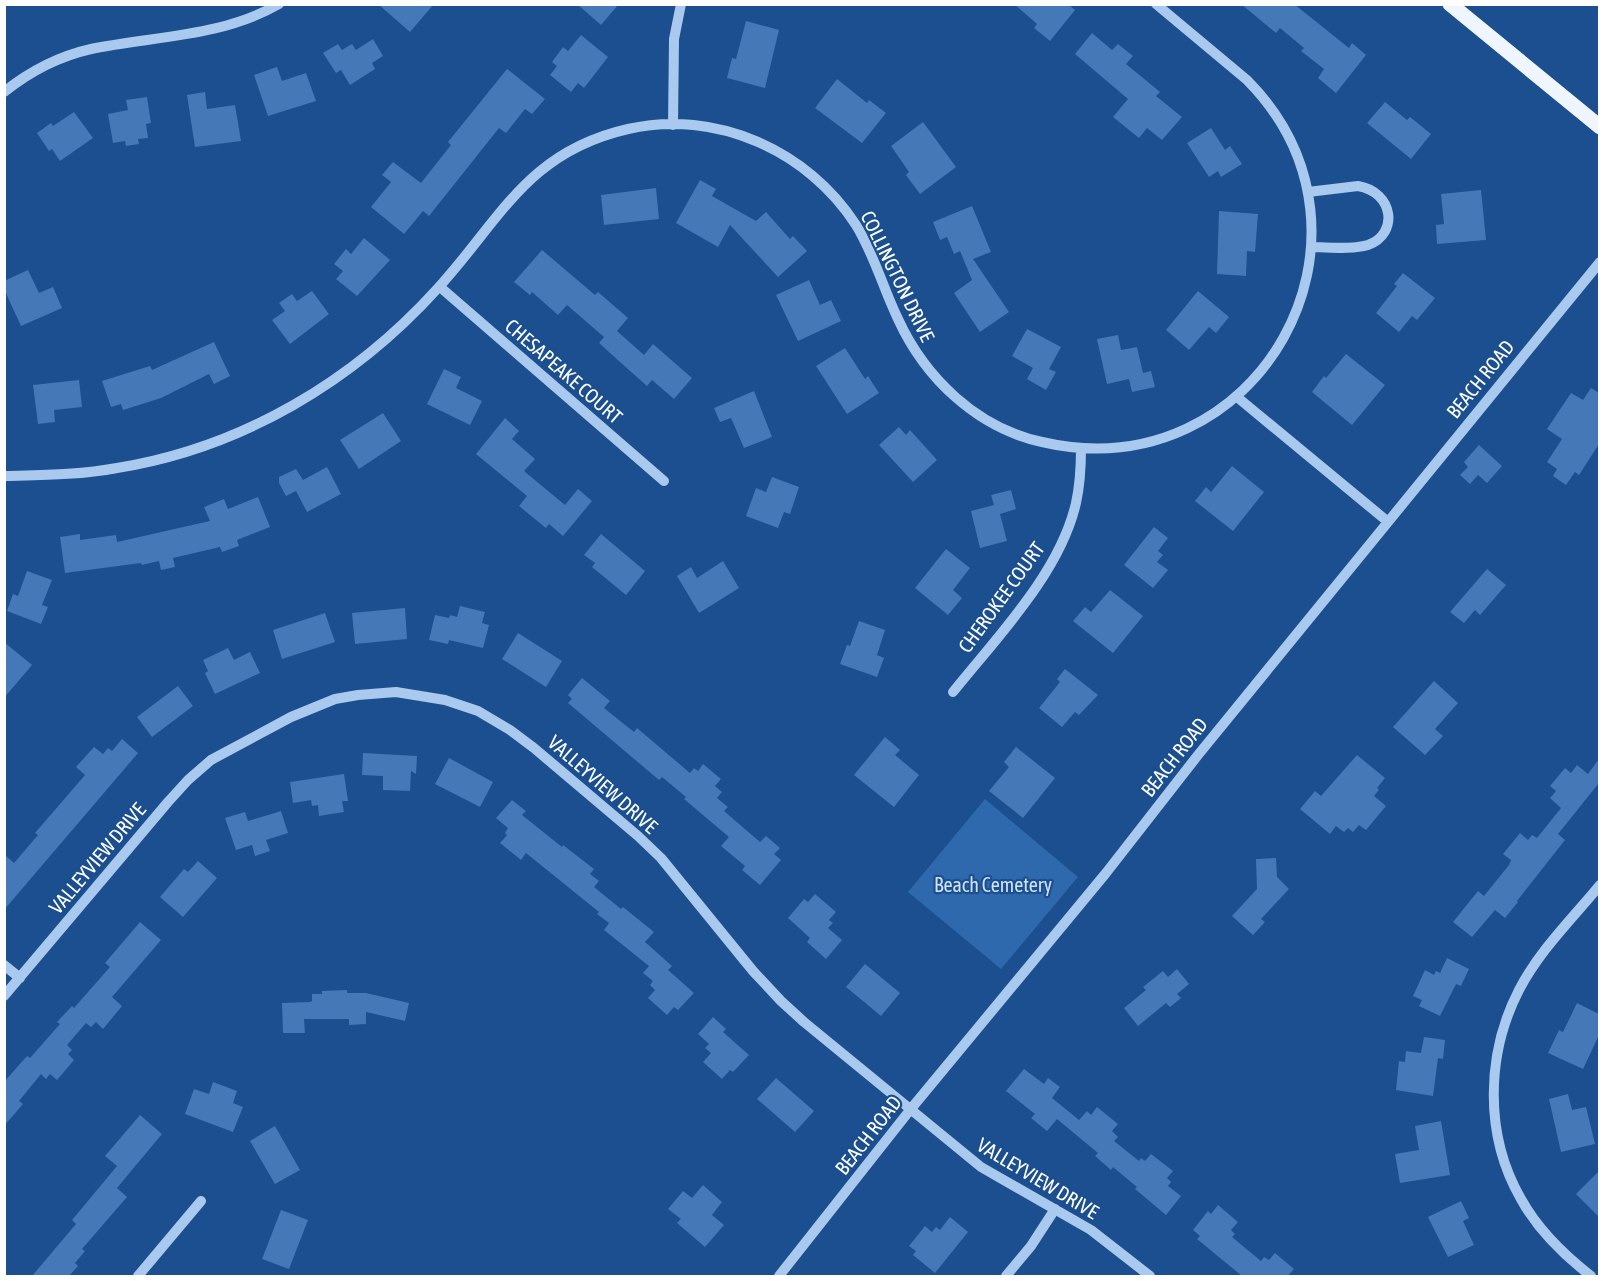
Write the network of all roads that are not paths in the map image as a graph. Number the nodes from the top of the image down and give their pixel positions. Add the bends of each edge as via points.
1 (279, 4) edge
2 (681, 4) edge
3 (1156, 4) edge
4 (1450, 4) edge
5 (4, 92) edge
6 (673, 125) junction
7 (1599, 127) edge
8 (1308, 192) junction
9 (1311, 247) junction
10 (1599, 262) edge
11 (440, 287) junction
12 (1237, 397) junction
13 (1081, 448) junction
14 (4, 476) edge
15 (664, 482) dead end
16 (1387, 521) junction
17 (953, 692) dead end
18 (1599, 885) edge
19 (4, 965) edge
20 (20, 978) junction
21 (4, 996) edge
22 (910, 1110) junction
23 (201, 1201) dead end
24 (1055, 1209) junction
25 (138, 1276) edge
26 (779, 1276) edge
27 (1006, 1276) edge
28 (1150, 1276) edge
29 (1591, 1276) edge

1 - 5 street via 222,27 67,56
2 - 6 street via 674,39
3 - 8 street, COLLINGTON DRIVE via 1260,93 1290,138
4 - 7 main road
6 - 11 street, COLLINGTON DRIVE via 649,125 606,135 563,154 506,204
6 - 13 street, COLLINGTON DRIVE via 722,129 745,137 791,159 810,173 858,228 907,338 935,378 996,425 1035,441
8 - 9 street, COLLINGTON DRIVE
8 - 9 street via 1365,187 1380,195 1388,212 1384,231 1369,244
9 - 12 street, COLLINGTON DRIVE via 1305,284 1290,327 1262,371
10 - 16 street, BEACH ROAD
11 - 14 street, COLLINGTON DRIVE via 374,351 336,380 241,431 120,468
11 - 15 street, CHESAPEAKE COURT
12 - 13 street, COLLINGTON DRIVE via 1192,427 1152,442
12 - 16 street
13 - 17 street, CHEROKEE COURT via 1076,504 1048,571
16 - 22 street, BEACH ROAD via 1106,873
18 - 29 street via 1520,987 1497,1048 1494,1088 1498,1139 1520,1199 1560,1250
19 - 20 street
20 - 21 street, VALLEYVIEW DRIVE
20 - 22 street, VALLEYVIEW DRIVE via 168,802 211,760 312,706 335,699 396,692 426,696 470,708 510,730 617,816 661,858 734,950 781,1001
22 - 24 street, VALLEYVIEW DRIVE via 981,1167
22 - 26 street, BEACH ROAD
23 - 25 street
24 - 27 street
24 - 28 street, VALLEYVIEW DRIVE via 1091,1230

